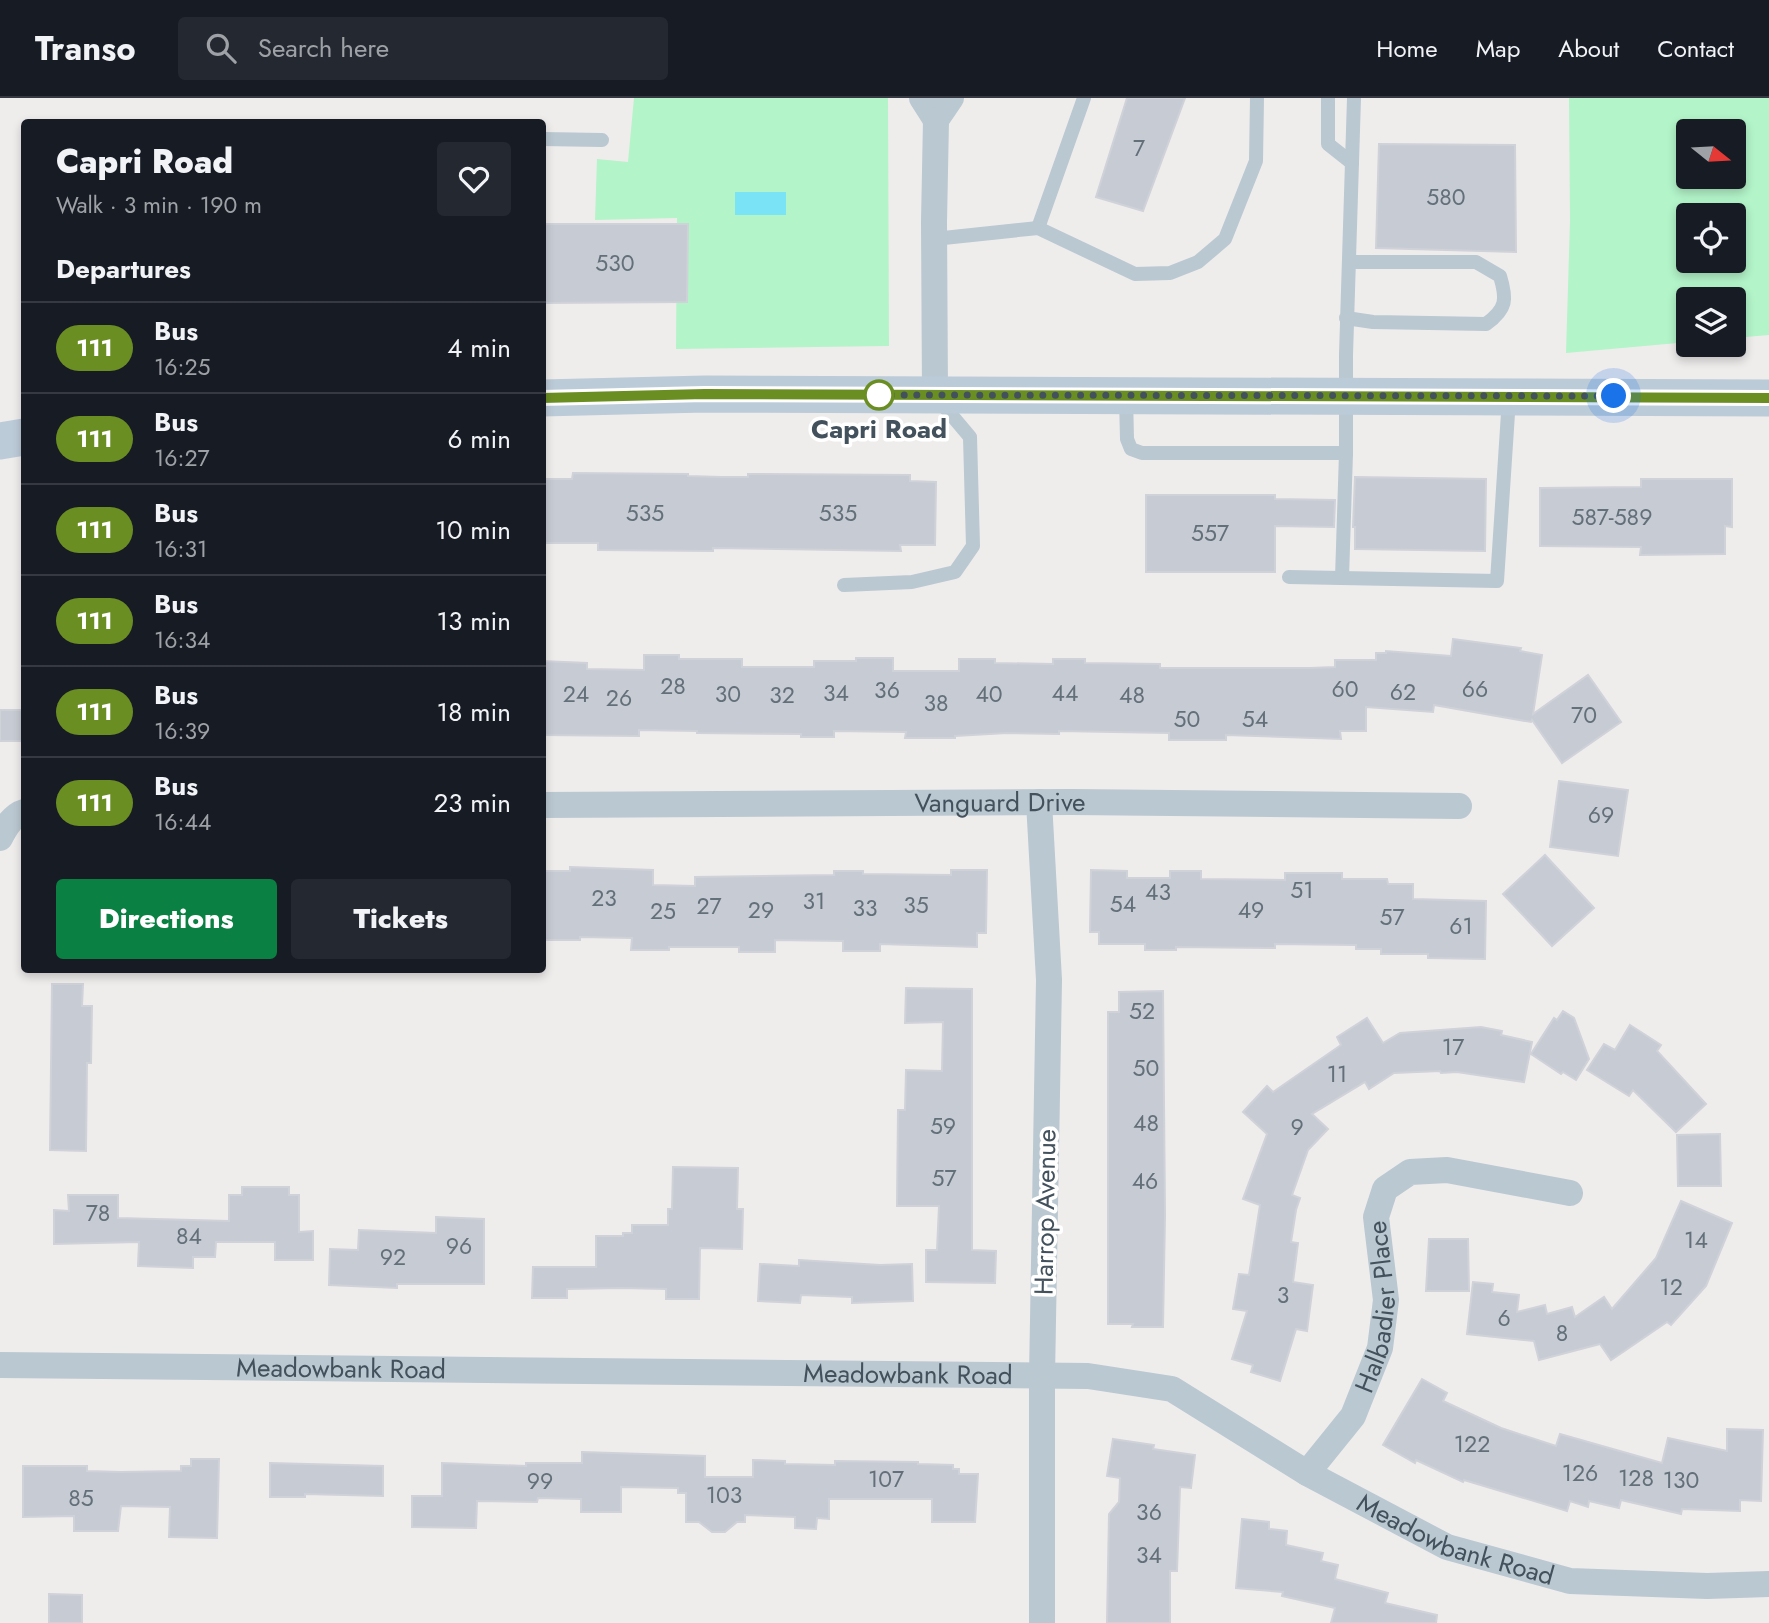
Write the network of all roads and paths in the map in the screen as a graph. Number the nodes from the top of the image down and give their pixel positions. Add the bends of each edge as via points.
1 (951, 98) edge
2 (1084, 98) edge
3 (1257, 98) edge
4 (1328, 98) edge
5 (1354, 98) edge
6 (929, 109) edge
7 (546, 139) edge
8 (602, 140) dead end
9 (1352, 163) junction
10 (1038, 228) junction
11 (934, 239) junction
12 (1349, 262) junction
13 (1346, 317) junction
14 (935, 395) junction
15 (1345, 395) junction
16 (1509, 395) junction
17 (1126, 397) junction
18 (546, 398) edge
19 (1769, 398) edge
20 (21, 438) edge
21 (0, 441) edge
22 (1346, 453) junction
23 (1289, 577) dead end
24 (1342, 578) junction
25 (844, 585) dead end
26 (1038, 802) junction
27 (546, 805) edge
28 (1459, 806) dead end
29 (21, 814) edge
30 (1, 836) edge
31 (1570, 1193) dead end
32 (0, 1365) edge
33 (1042, 1377) junction
34 (1307, 1473) junction
35 (1769, 1584) edge
36 (1042, 1623) edge

1 - 6 street
2 - 10 lane
3 - 10 lane via 1256,161 1225,239 1198,262 1170,273 1135,274
4 - 9 lane via 1328,144
5 - 9 lane
6 - 11 street
7 - 8 lane
9 - 12 lane
10 - 11 lane
11 - 14 street
12 - 13 lane
12 - 13 lane via 1476,262 1500,276 1506,297 1498,315 1486,324 1373,322
13 - 15 lane
14 - 17 main road
14 - 18 main road
14 - 25 lane via 970,437 973,546 955,572 912,582
15 - 16 main road
15 - 17 main road
15 - 22 lane
16 - 19 main road
16 - 24 lane via 1497,581
17 - 22 lane via 1127,439 1131,449 1142,453
20 - 21 main road
22 - 24 lane
23 - 24 lane
26 - 27 street, Vanguard Drive
26 - 28 street, Vanguard Drive
26 - 33 street, Harrop Avenue via 1049,980
29 - 30 street
31 - 34 street, Halbadier Place via 1447,1170 1409,1172 1385,1189 1376,1217 1385,1300 1380,1348 1353,1416
32 - 33 street, Meadowbank Road
33 - 34 street, Meadowbank Road via 1088,1376 1172,1389
33 - 36 street, Harrop Avenue
34 - 35 street, Meadowbank Road via 1447,1547 1570,1581 1707,1587

